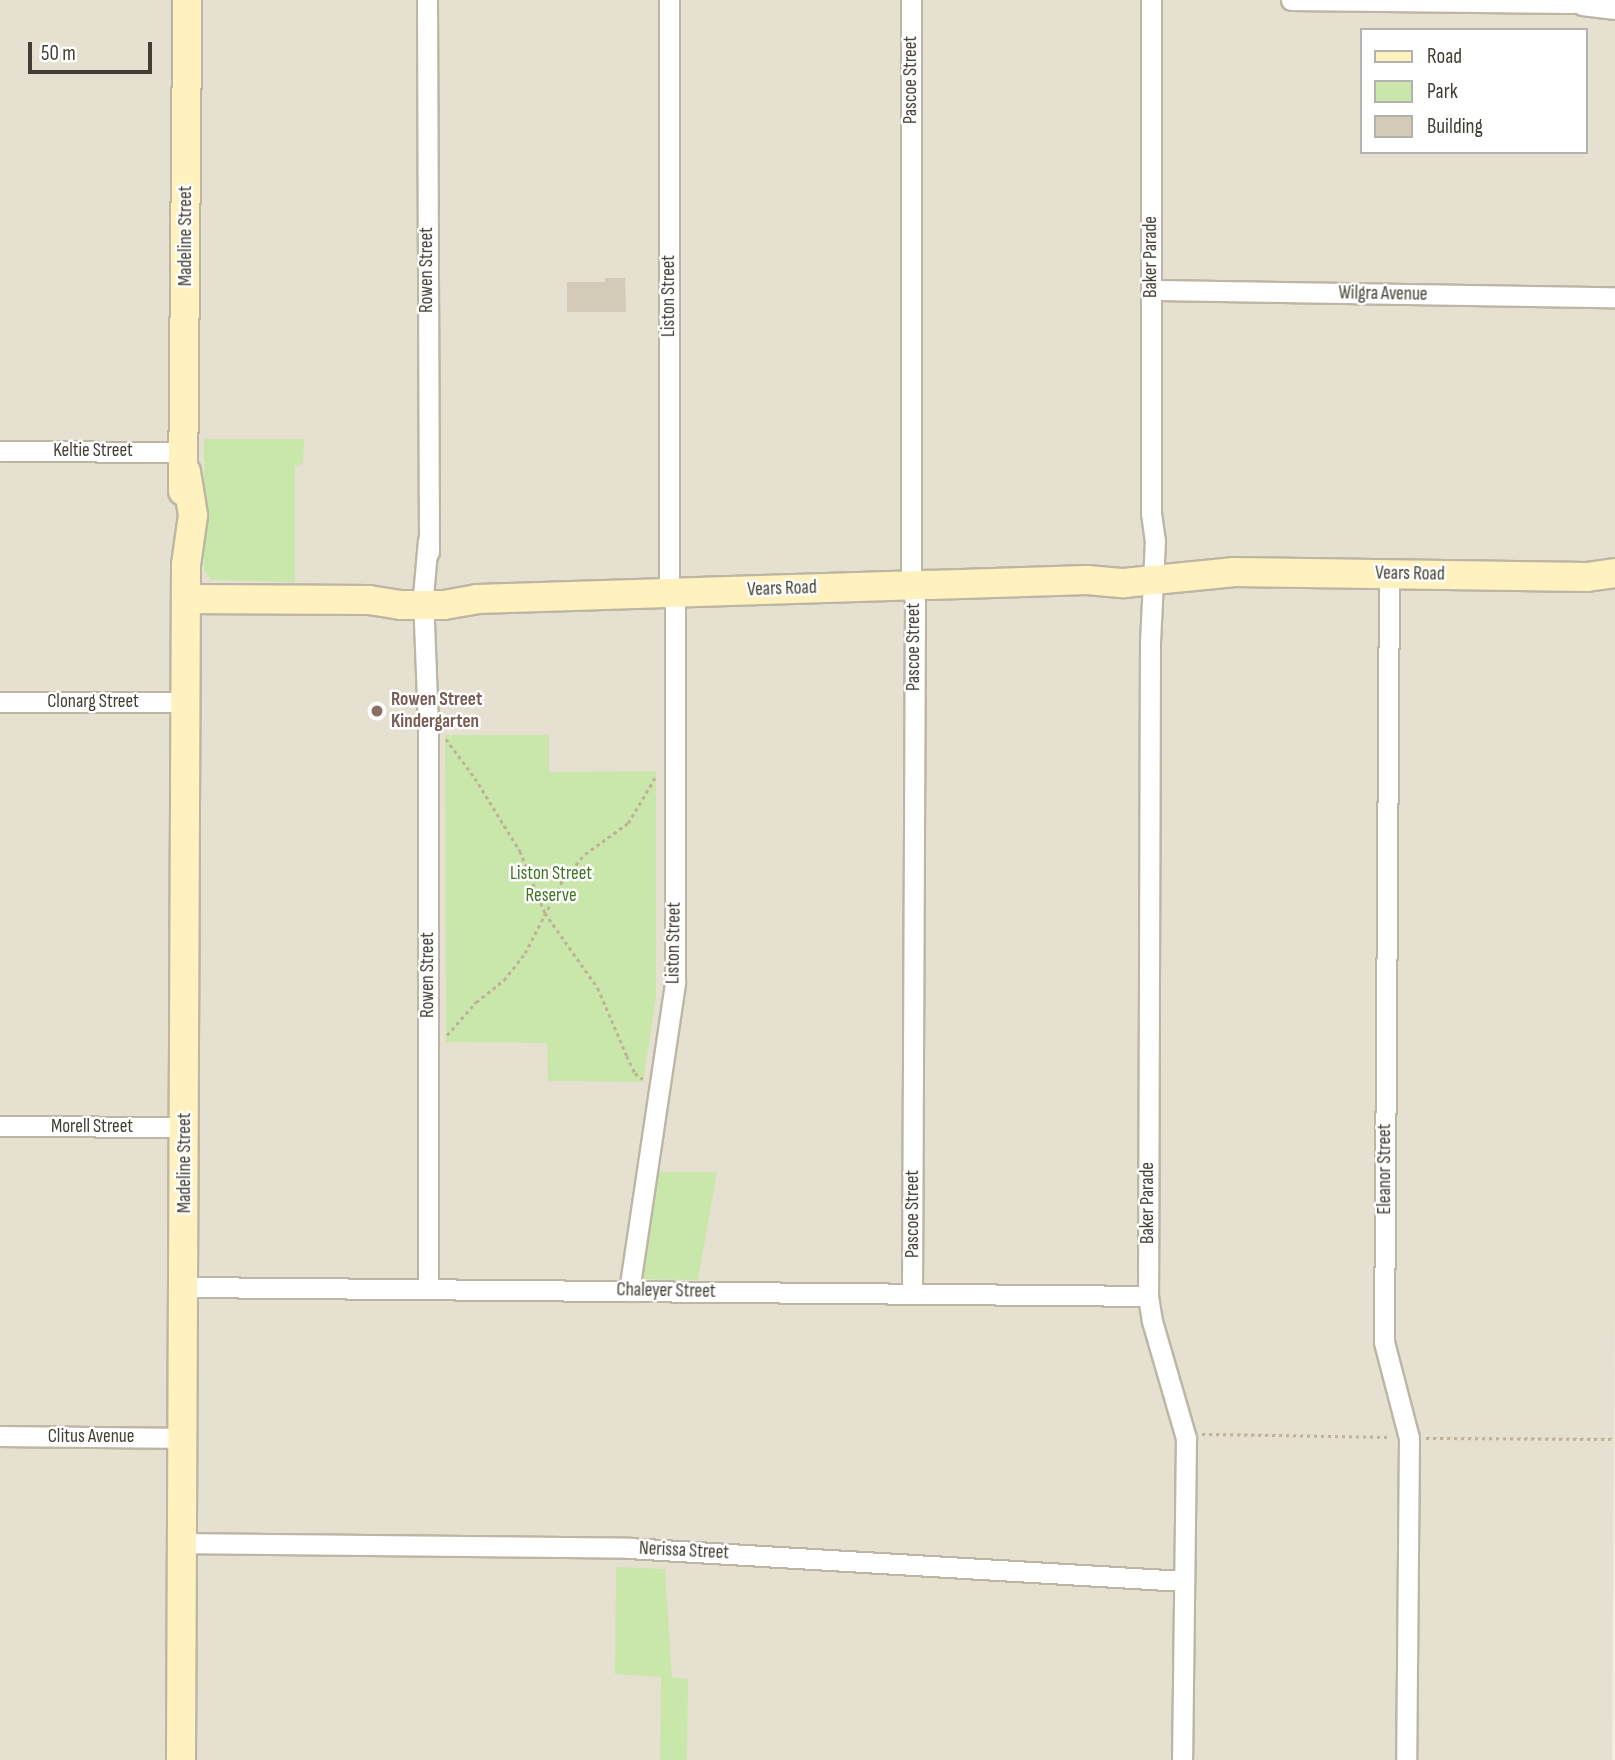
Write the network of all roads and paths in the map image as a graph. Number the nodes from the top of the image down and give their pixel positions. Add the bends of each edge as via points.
1 (187, 0) edge
2 (427, 0) edge
3 (669, 0) edge
4 (911, 0) edge
5 (1151, 0) edge
6 (1291, 0) edge
7 (1597, 0) edge
8 (1571, 4) junction
9 (1615, 9) edge
10 (1151, 290) junction
11 (1615, 297) edge
12 (0, 451) edge
13 (186, 462) junction
14 (1615, 573) edge
15 (1150, 574) junction
16 (1388, 574) junction
17 (1587, 577) junction
18 (1615, 582) edge
19 (913, 585) junction
20 (672, 593) junction
21 (186, 599) junction
22 (427, 600) junction
23 (0, 702) edge
24 (185, 702) junction
25 (443, 750) dead end
26 (658, 789) dead end
27 (545, 913) junction
28 (444, 1022) dead end
29 (645, 1080) dead end
30 (0, 1126) edge
31 (185, 1127) junction
32 (184, 1287) junction
33 (428, 1289) junction
34 (629, 1291) junction
35 (912, 1294) junction
36 (1148, 1296) junction
37 (0, 1436) edge
38 (182, 1438) junction
39 (183, 1543) junction
40 (1184, 1581) junction
41 (181, 1760) edge
42 (1182, 1760) edge
43 (1406, 1760) edge

1 - 13 street, Madeline Street
2 - 22 street, Rowen Street
3 - 20 street, Liston Street
4 - 19 street, Pascoe Street
5 - 10 street, Baker Parade
6 - 8 street
7 - 8 street
8 - 9 street
10 - 11 street, Wilgra Avenue
10 - 15 street, Baker Parade via 1151,513 1146,540
12 - 13 street, Keltie Street
13 - 21 street, Madeline Street via 178,528 186,565
14 - 17 street, Vears Road
15 - 16 street, Vears Road
15 - 19 street, Vears Road via 1109,584 1087,580
15 - 36 street, Baker Parade
16 - 17 street, Vears Road
16 - 43 street, Eleanor Street via 1384,1342 1409,1438
17 - 18 street, Vears Road
19 - 20 street, Vears Road
19 - 35 street, Pascoe Street
20 - 22 street, Vears Road
20 - 34 street, Liston Street via 674,992
21 - 22 street, Vears Road
21 - 24 street, Madeline Street
22 - 33 street, Rowen Street
23 - 24 street, Clonarg Street
24 - 31 street, Madeline Street
25 - 27 path via 443,737 475,778 520,851
26 - 27 path via 658,775 628,823 585,854 555,891
27 - 28 path via 525,953 504,980 444,1036
27 - 29 path via 598,988 635,1073
30 - 31 street, Morell Street
31 - 32 street, Madeline Street
32 - 33 street, Chaleyer Street
32 - 38 street, Madeline Street
33 - 34 street, Chaleyer Street
34 - 35 street, Chaleyer Street
35 - 36 street, Chaleyer Street
36 - 40 street, Baker Parade via 1186,1432
37 - 38 street, Clitus Avenue
38 - 39 street, Madeline Street
39 - 40 street, Nerissa Street via 615,1548
39 - 41 street, Madeline Street
40 - 42 street, Baker Parade

